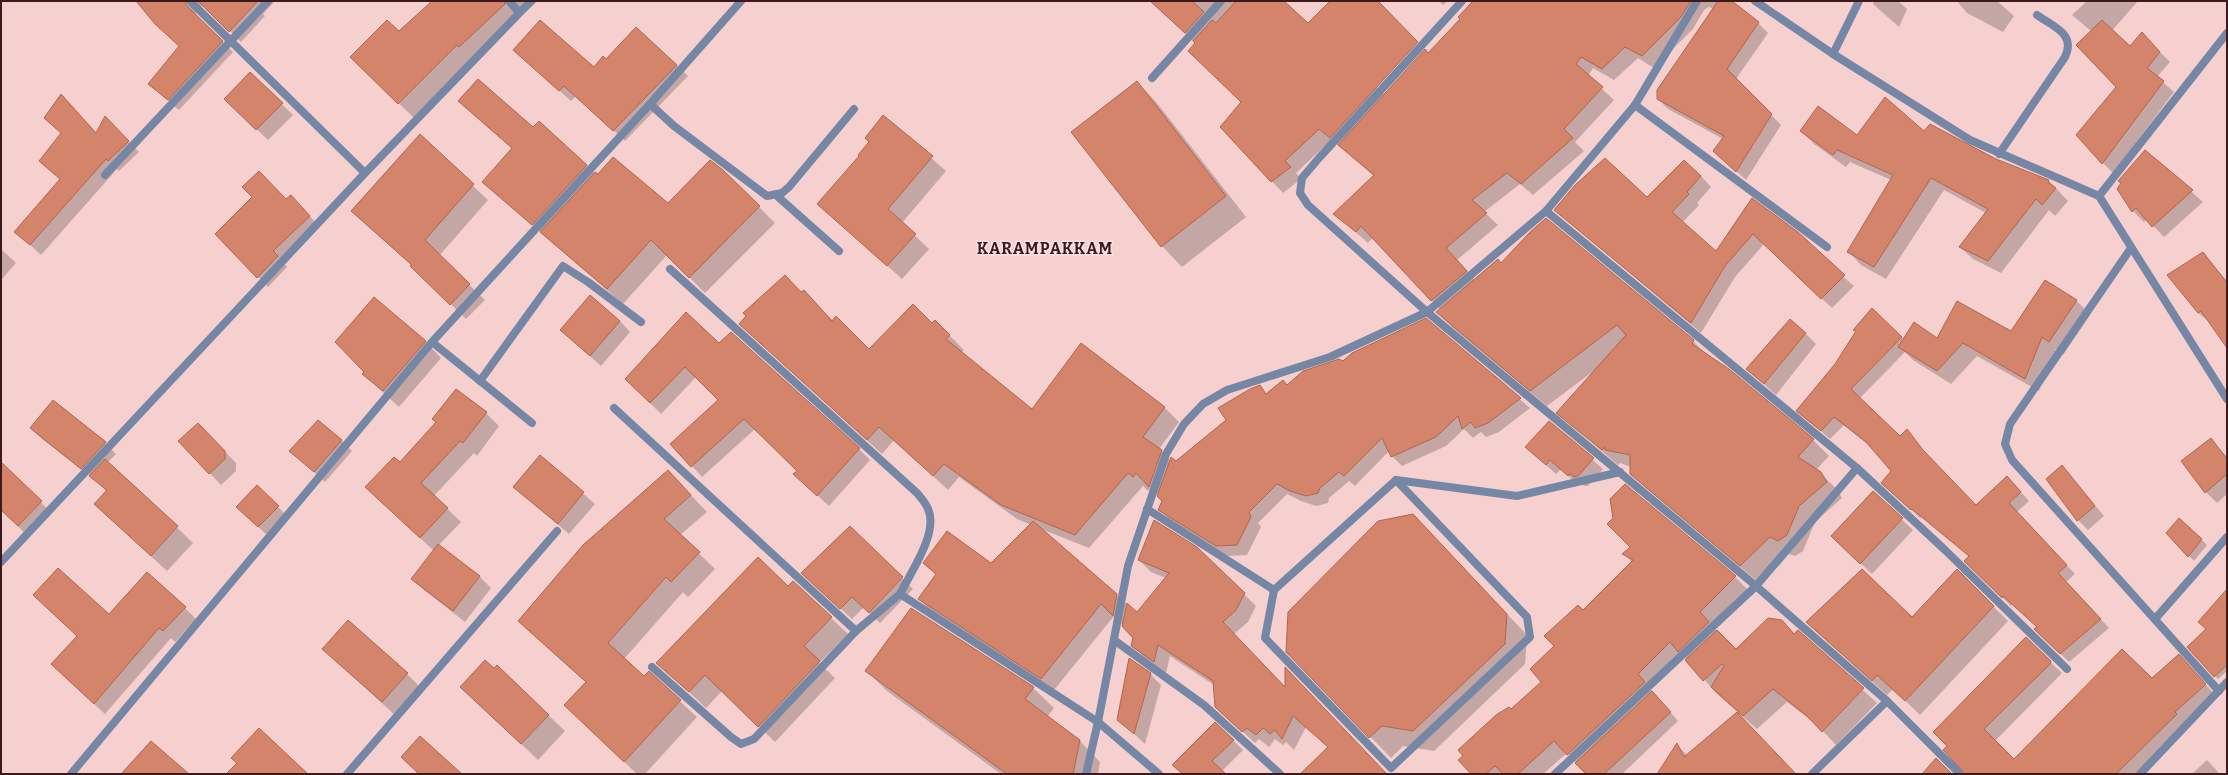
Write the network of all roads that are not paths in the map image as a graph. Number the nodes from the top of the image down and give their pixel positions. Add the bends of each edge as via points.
1 (190, 1) edge
2 (268, 1) edge
3 (509, 1) edge
4 (531, 1) edge
5 (741, 1) edge
6 (1221, 1) edge
7 (1462, 1) edge
8 (1697, 1) edge
9 (1755, 1) edge
10 (1860, 1) edge
11 (519, 12) junction
12 (2037, 15) dead end
13 (2227, 33) edge
14 (231, 40) junction
15 (1834, 54) junction
16 (1152, 78) dead end
17 (650, 104) junction
18 (1635, 105) junction
19 (854, 109) dead end
20 (1999, 154) junction
21 (365, 174) junction
22 (105, 176) dead end
23 (776, 195) junction
24 (2099, 196) junction
25 (1546, 211) junction
26 (1827, 247) dead end
27 (2131, 248) junction
28 (839, 251) dead end
29 (670, 269) dead end
30 (1427, 312) junction
31 (641, 322) dead end
32 (432, 342) junction
33 (480, 381) junction
34 (2227, 399) edge
35 (614, 408) dead end
36 (532, 423) dead end
37 (1857, 468) junction
38 (1620, 472) junction
39 (1396, 480) junction
40 (1147, 509) junction
41 (557, 531) dead end
42 (2227, 537) edge
43 (1, 562) edge
44 (1756, 586) junction
45 (1274, 590) junction
46 (900, 594) junction
47 (2155, 619) junction
48 (856, 631) junction
49 (1114, 640) junction
50 (652, 667) dead end
51 (2067, 669) dead end
52 (2227, 682) edge
53 (2219, 691) junction
54 (1887, 701) junction
55 (1098, 722) junction
56 (71, 774) edge
57 (347, 774) edge
58 (1086, 774) edge
59 (1159, 774) edge
60 (1280, 774) edge
61 (1555, 774) edge
62 (1812, 774) edge
63 (1960, 774) edge
64 (2140, 774) edge

1 - 14 street
2 - 14 street
3 - 11 street
4 - 11 street
5 - 17 street
6 - 16 street
7 - 30 street via 1302,178 1300,193 1308,205
8 - 18 street
9 - 15 street
10 - 15 street
11 - 21 street
12 - 20 street via 2060,31 2068,40 2069,48
13 - 24 street
14 - 21 street
14 - 22 street
15 - 20 street via 1970,140
17 - 23 street via 674,126 767,196
17 - 32 street
18 - 25 street
18 - 26 street
19 - 23 street via 788,187
20 - 24 street
21 - 43 street
23 - 28 street
24 - 27 street
25 - 30 street
25 - 37 street
27 - 34 street
27 - 47 street via 2010,424 2004,444 2012,460
29 - 46 street via 917,493 928,508 931,520 930,536
30 - 38 street
30 - 40 street via 1330,357 1227,390 1203,404 1184,424 1166,454
31 - 33 street via 562,266
32 - 33 street
32 - 56 street
33 - 36 street
35 - 48 street
37 - 44 street
37 - 51 street
38 - 39 street via 1517,496
38 - 44 street
39 - 45 street
39 - 45 street via 1527,617 1530,637 1391,768 1265,638
40 - 45 street
40 - 49 street via 1128,566
41 - 57 street
42 - 47 street
44 - 54 street
44 - 61 street
46 - 48 street
46 - 55 street
47 - 53 street
48 - 50 street via 754,739 741,744
49 - 55 street
49 - 60 street via 1204,705
52 - 53 street
53 - 64 street
54 - 62 street
54 - 63 street
55 - 58 street
55 - 59 street

